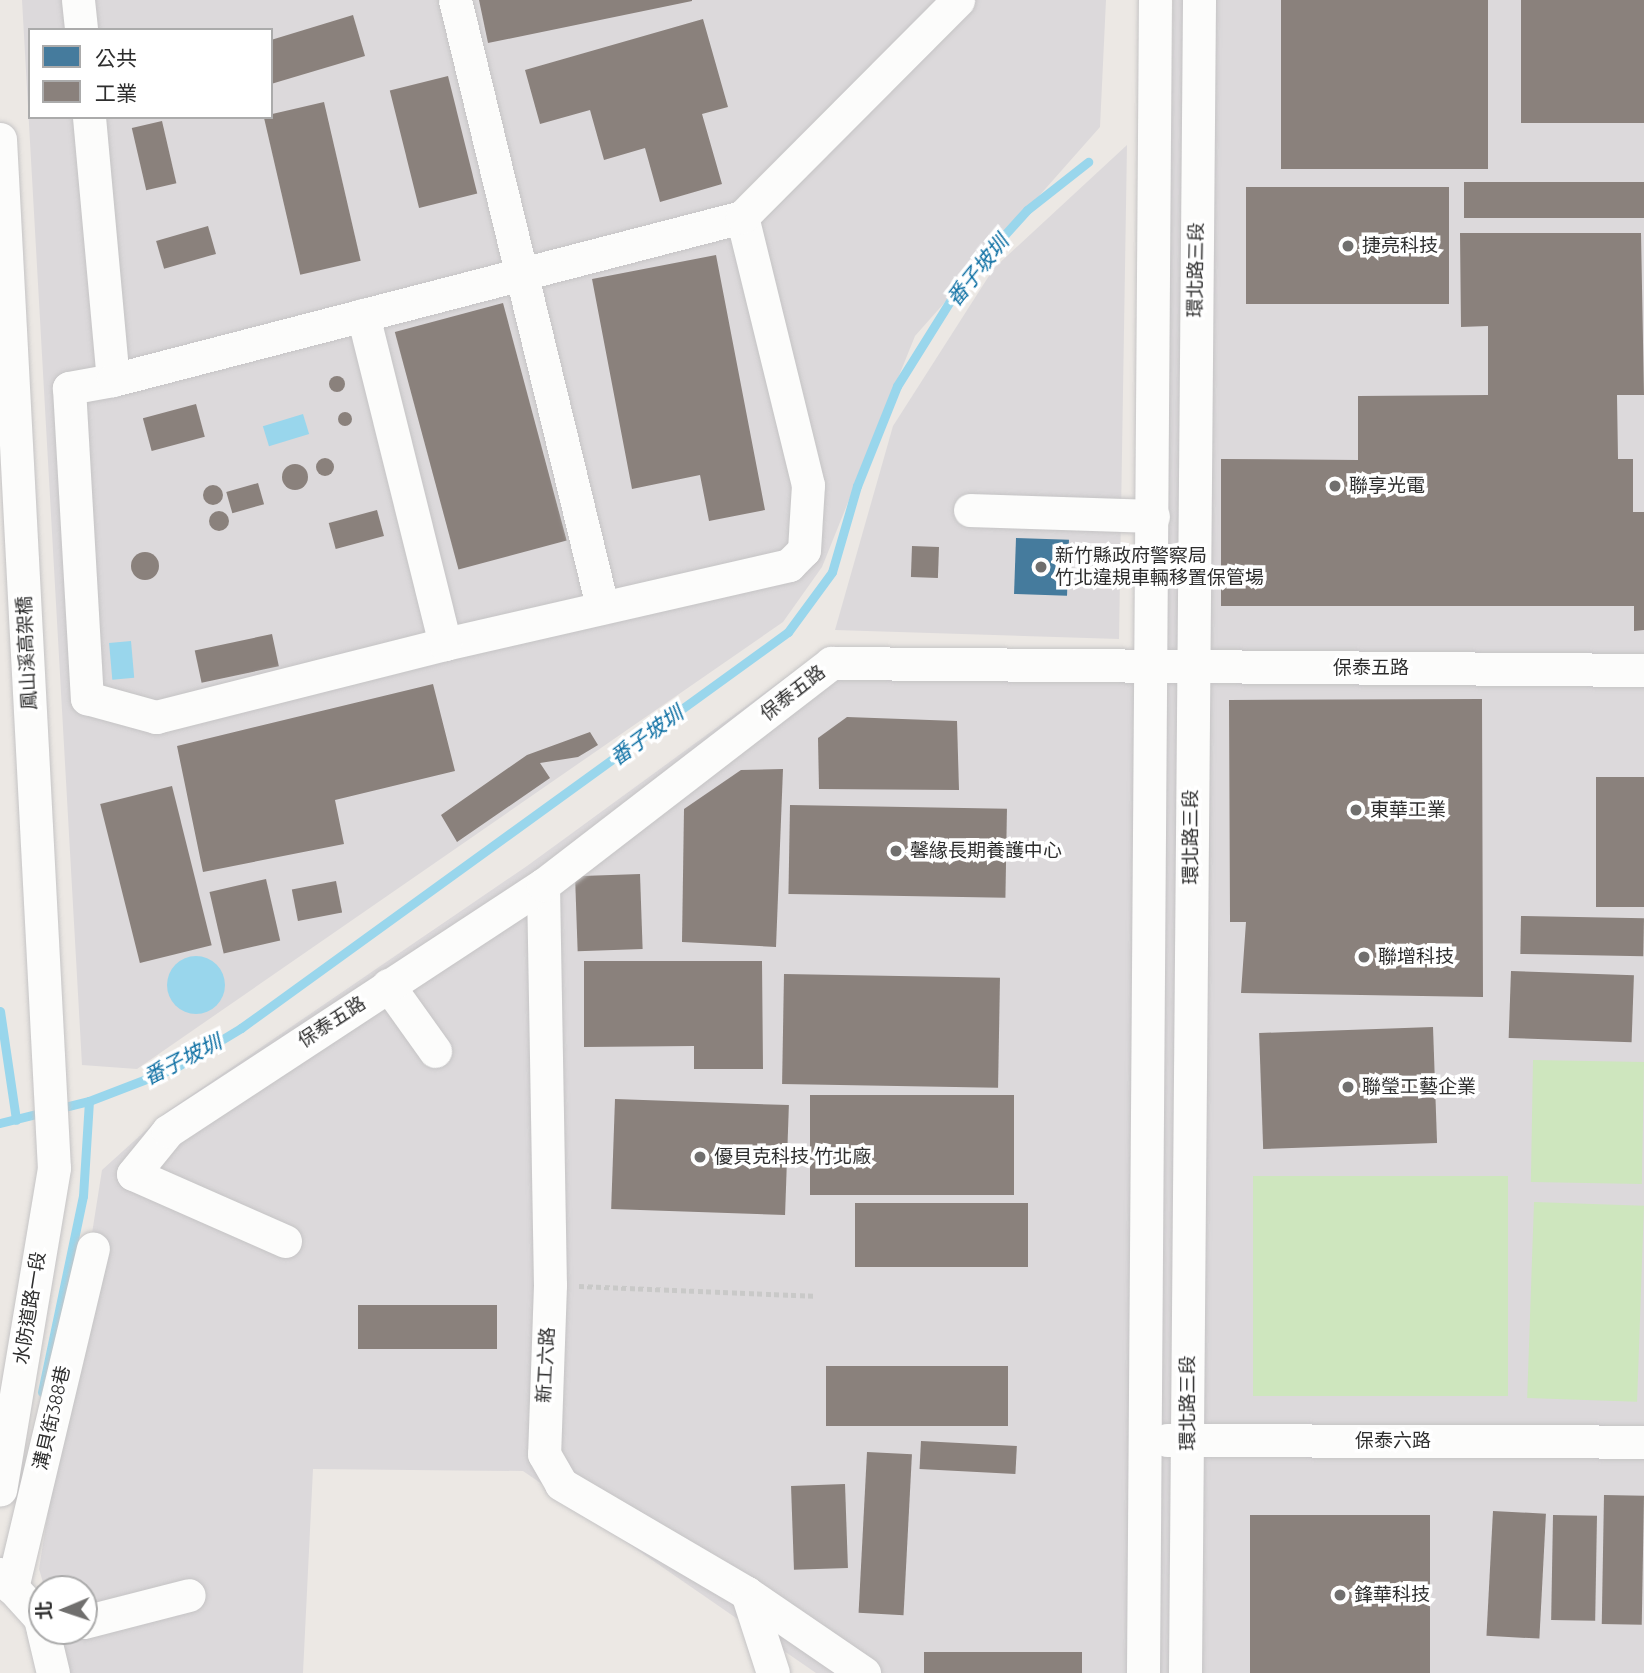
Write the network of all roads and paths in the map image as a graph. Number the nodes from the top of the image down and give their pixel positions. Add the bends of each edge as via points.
1 (78, 0) edge
2 (455, 0) edge
3 (958, 0) edge
4 (1155, 0) edge
5 (1199, 0) edge
6 (81, 28) edge
7 (89, 119) edge
8 (0, 139) edge
9 (742, 217) junction
10 (523, 272) junction
11 (363, 315) junction
12 (113, 380) junction
13 (970, 510) dead end
14 (1153, 516) junction
15 (602, 606) junction
16 (445, 644) junction
17 (1192, 667) junction
18 (1153, 668) junction
19 (1644, 670) edge
20 (543, 885) junction
21 (388, 985) junction
22 (435, 1051) dead end
23 (54, 1168) joint
24 (285, 1241) dead end
25 (93, 1249) dead end
26 (550, 1285) junction
27 (814, 1296) dead end
28 (1143, 1440) junction
29 (1189, 1440) junction
30 (1644, 1442) edge
31 (0, 1489) edge
32 (6, 1581) edge
33 (747, 1593) junction
34 (190, 1595) dead end
35 (28, 1605) edge
36 (98, 1618) edge
37 (47, 1645) edge
38 (53, 1673) edge
39 (773, 1673) edge
40 (864, 1673) edge
41 (1143, 1673) edge
42 (1185, 1673) edge

1 - 6 street
2 - 10 street
3 - 9 street
4 - 14 street, 環北路三段
5 - 17 street, 環北路三段
7 - 12 street
8 - 23 street, 鳳山溪高架橋
9 - 10 street
9 - 15 street via 808,485 804,550 789,565
10 - 11 street
10 - 15 street
11 - 12 street
11 - 16 street
12 - 16 street via 69,388 87,698 156,717
13 - 14 street
14 - 18 street, 環北路三段
15 - 16 street
17 - 18 street, 保泰五路
17 - 19 street, 保泰五路
17 - 29 street, 環北路三段
18 - 20 street, 保泰五路 via 831,663
18 - 28 street, 環北路三段
20 - 21 street, 保泰五路
20 - 26 street, 新工六路
21 - 22 street
21 - 24 street, 保泰五路 via 168,1131 133,1174
23 - 31 street, 水防道路一段
25 - 32 street, 溝貝街388巷
26 - 27 path
26 - 33 street, 新工六路 via 542,1437 544,1454 561,1484
28 - 29 street, 保泰六路
28 - 41 street, 環北路三段
29 - 30 street, 保泰六路
29 - 42 street, 環北路三段
32 - 35 street
33 - 39 street
33 - 40 street, 新工六路
34 - 36 street
37 - 38 street

